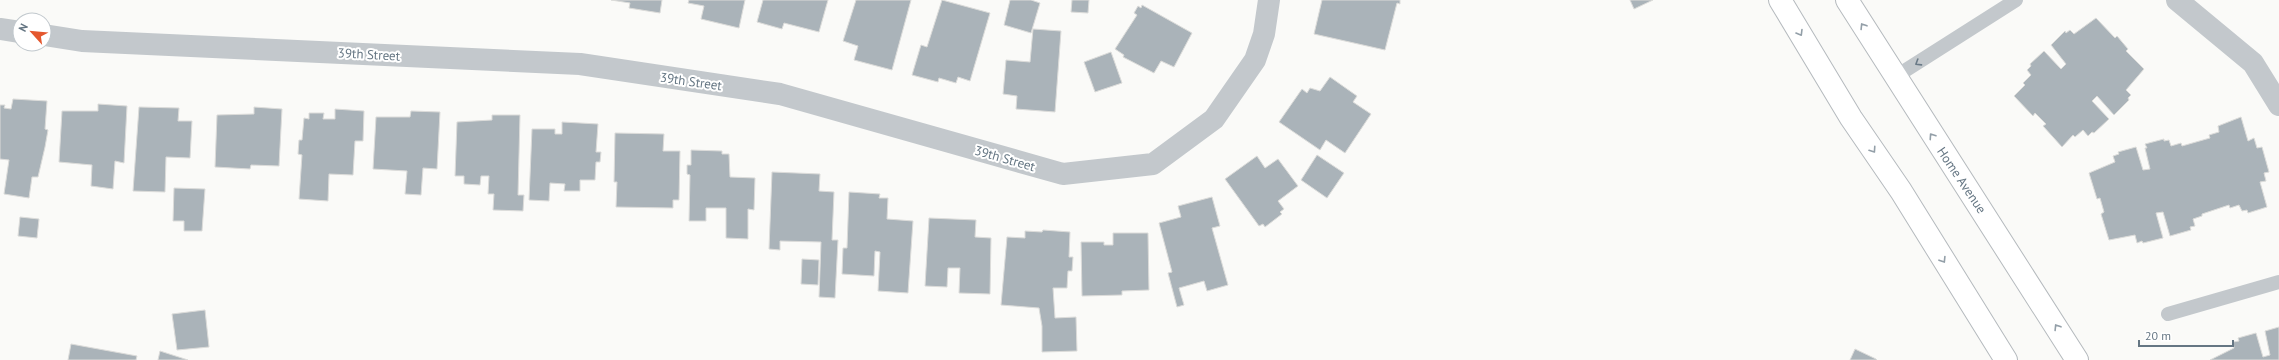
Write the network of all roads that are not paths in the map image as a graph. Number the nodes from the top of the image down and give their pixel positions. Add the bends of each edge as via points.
1 (1269, 0) edge
2 (1780, 0) edge
3 (1847, 0) edge
4 (2016, 0) edge
5 (2177, 0) edge
6 (0, 29) edge
7 (12, 31) edge
8 (52, 36) edge
9 (1895, 77) junction
10 (2279, 105) edge
11 (2279, 282) edge
12 (2168, 314) dead end
13 (2006, 360) edge
14 (2077, 360) edge

1 - 8 street, 39th Street via 1264,34 1255,60 1214,119 1153,164 1063,174 780,94 580,64 82,41
2 -> 13 main road via 1851,118 1901,191
9 -> 3 main road, Home Avenue
4 -> 9 lane
5 - 10 street via 2253,63
6 - 7 street
14 -> 9 main road, Home Avenue via 1981,207
11 - 12 lane

